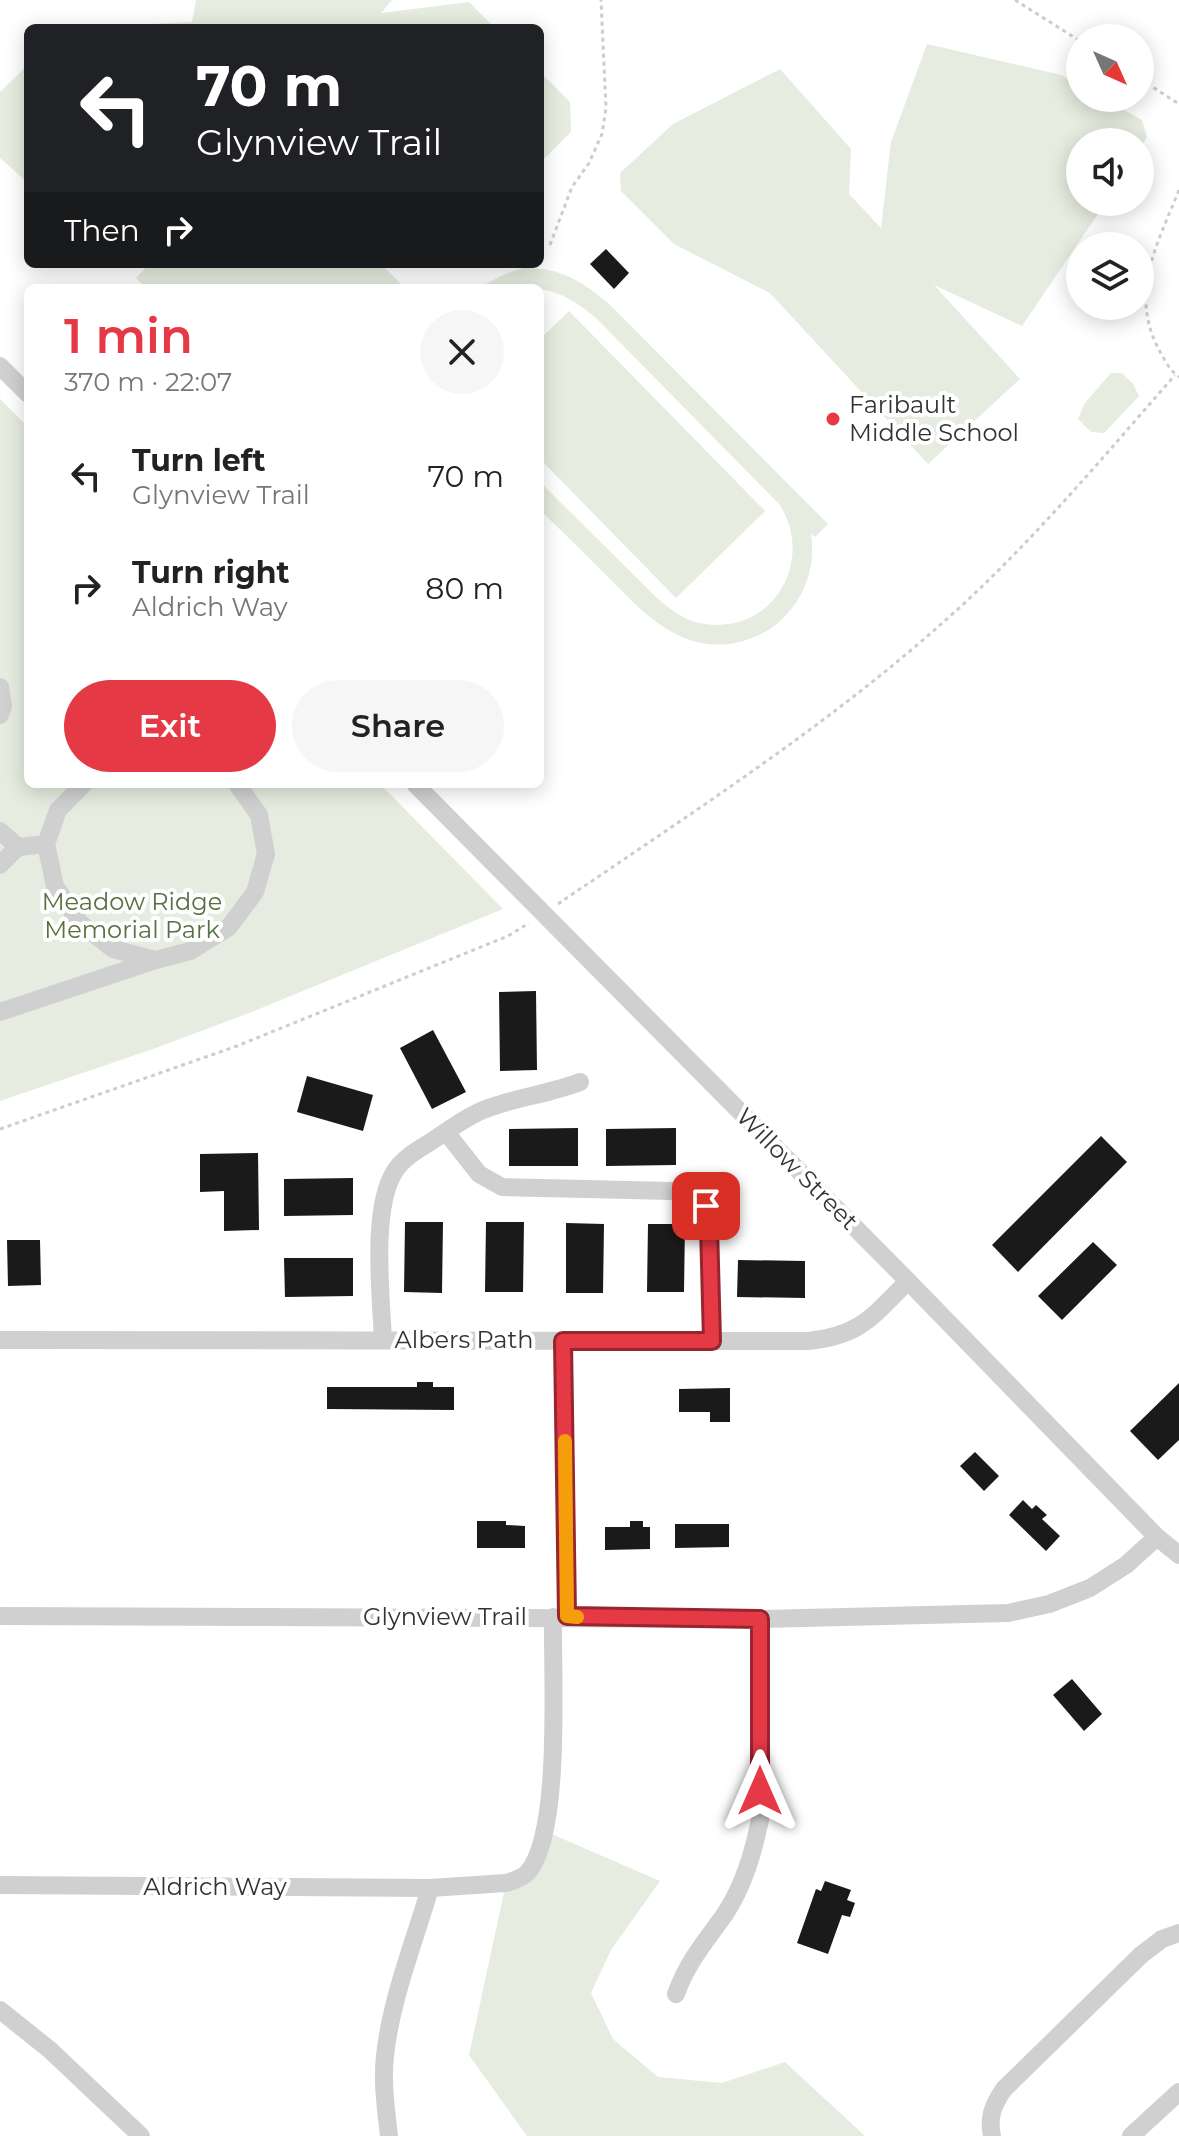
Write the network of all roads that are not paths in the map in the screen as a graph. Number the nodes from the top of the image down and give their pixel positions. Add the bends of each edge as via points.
1 (0, 366) edge
2 (24, 390) edge
3 (0, 687) edge
4 (0, 715) edge
5 (80, 788) edge
6 (240, 788) edge
7 (419, 788) edge
8 (0, 831) edge
9 (46, 844) junction
10 (18, 847) junction
11 (0, 865) edge
12 (156, 960) junction
13 (0, 1012) edge
14 (580, 1082) dead end
15 (446, 1132) junction
16 (908, 1281) junction
17 (0, 1340) edge
18 (383, 1340) junction
19 (563, 1341) junction
20 (712, 1341) junction
21 (1157, 1537) junction
22 (1179, 1555) edge
23 (0, 1616) edge
24 (560, 1617) junction
25 (760, 1619) junction
26 (0, 1885) edge
27 (430, 1888) junction
28 (1179, 1933) edge
29 (676, 1994) dead end
30 (0, 2010) edge
31 (1179, 2092) edge
32 (141, 2136) edge
33 (389, 2136) edge
34 (992, 2136) edge
35 (1131, 2136) edge

1 - 2 street
3 - 4 street
5 - 9 street via 58,810
6 - 12 street via 259,815 266,854 255,892 229,927 190,951
7 - 16 street, Willow Street
8 - 10 street
9 - 10 street
9 - 12 street via 55,886 80,923 113,949
10 - 11 street
12 - 13 street
14 - 15 street via 481,1110
15 - 18 street via 405,1159 384,1195
15 - 20 street via 479,1174 502,1187 672,1191 698,1198 706,1206 709,1226
16 - 20 street, Albers Path via 847,1334 808,1341
16 - 21 street, Willow Street
17 - 18 street, Albers Path
18 - 19 street, Albers Path
19 - 20 street, Albers Path
19 - 24 street, Aldrich Way
21 - 22 street, Willow Street
21 - 25 street, Glynview Trail via 1090,1588 1008,1613
23 - 24 street, Glynview Trail
24 - 25 street, Glynview Trail
24 - 27 street, Aldrich Way via 547,1832 528,1872 506,1883
25 - 29 street via 760,1820 753,1853 741,1884 695,1952
26 - 27 street, Aldrich Way
27 - 33 street via 384,2057
28 - 34 street via 1141,1955 1004,2089 989,2122
30 - 32 street
31 - 35 street

